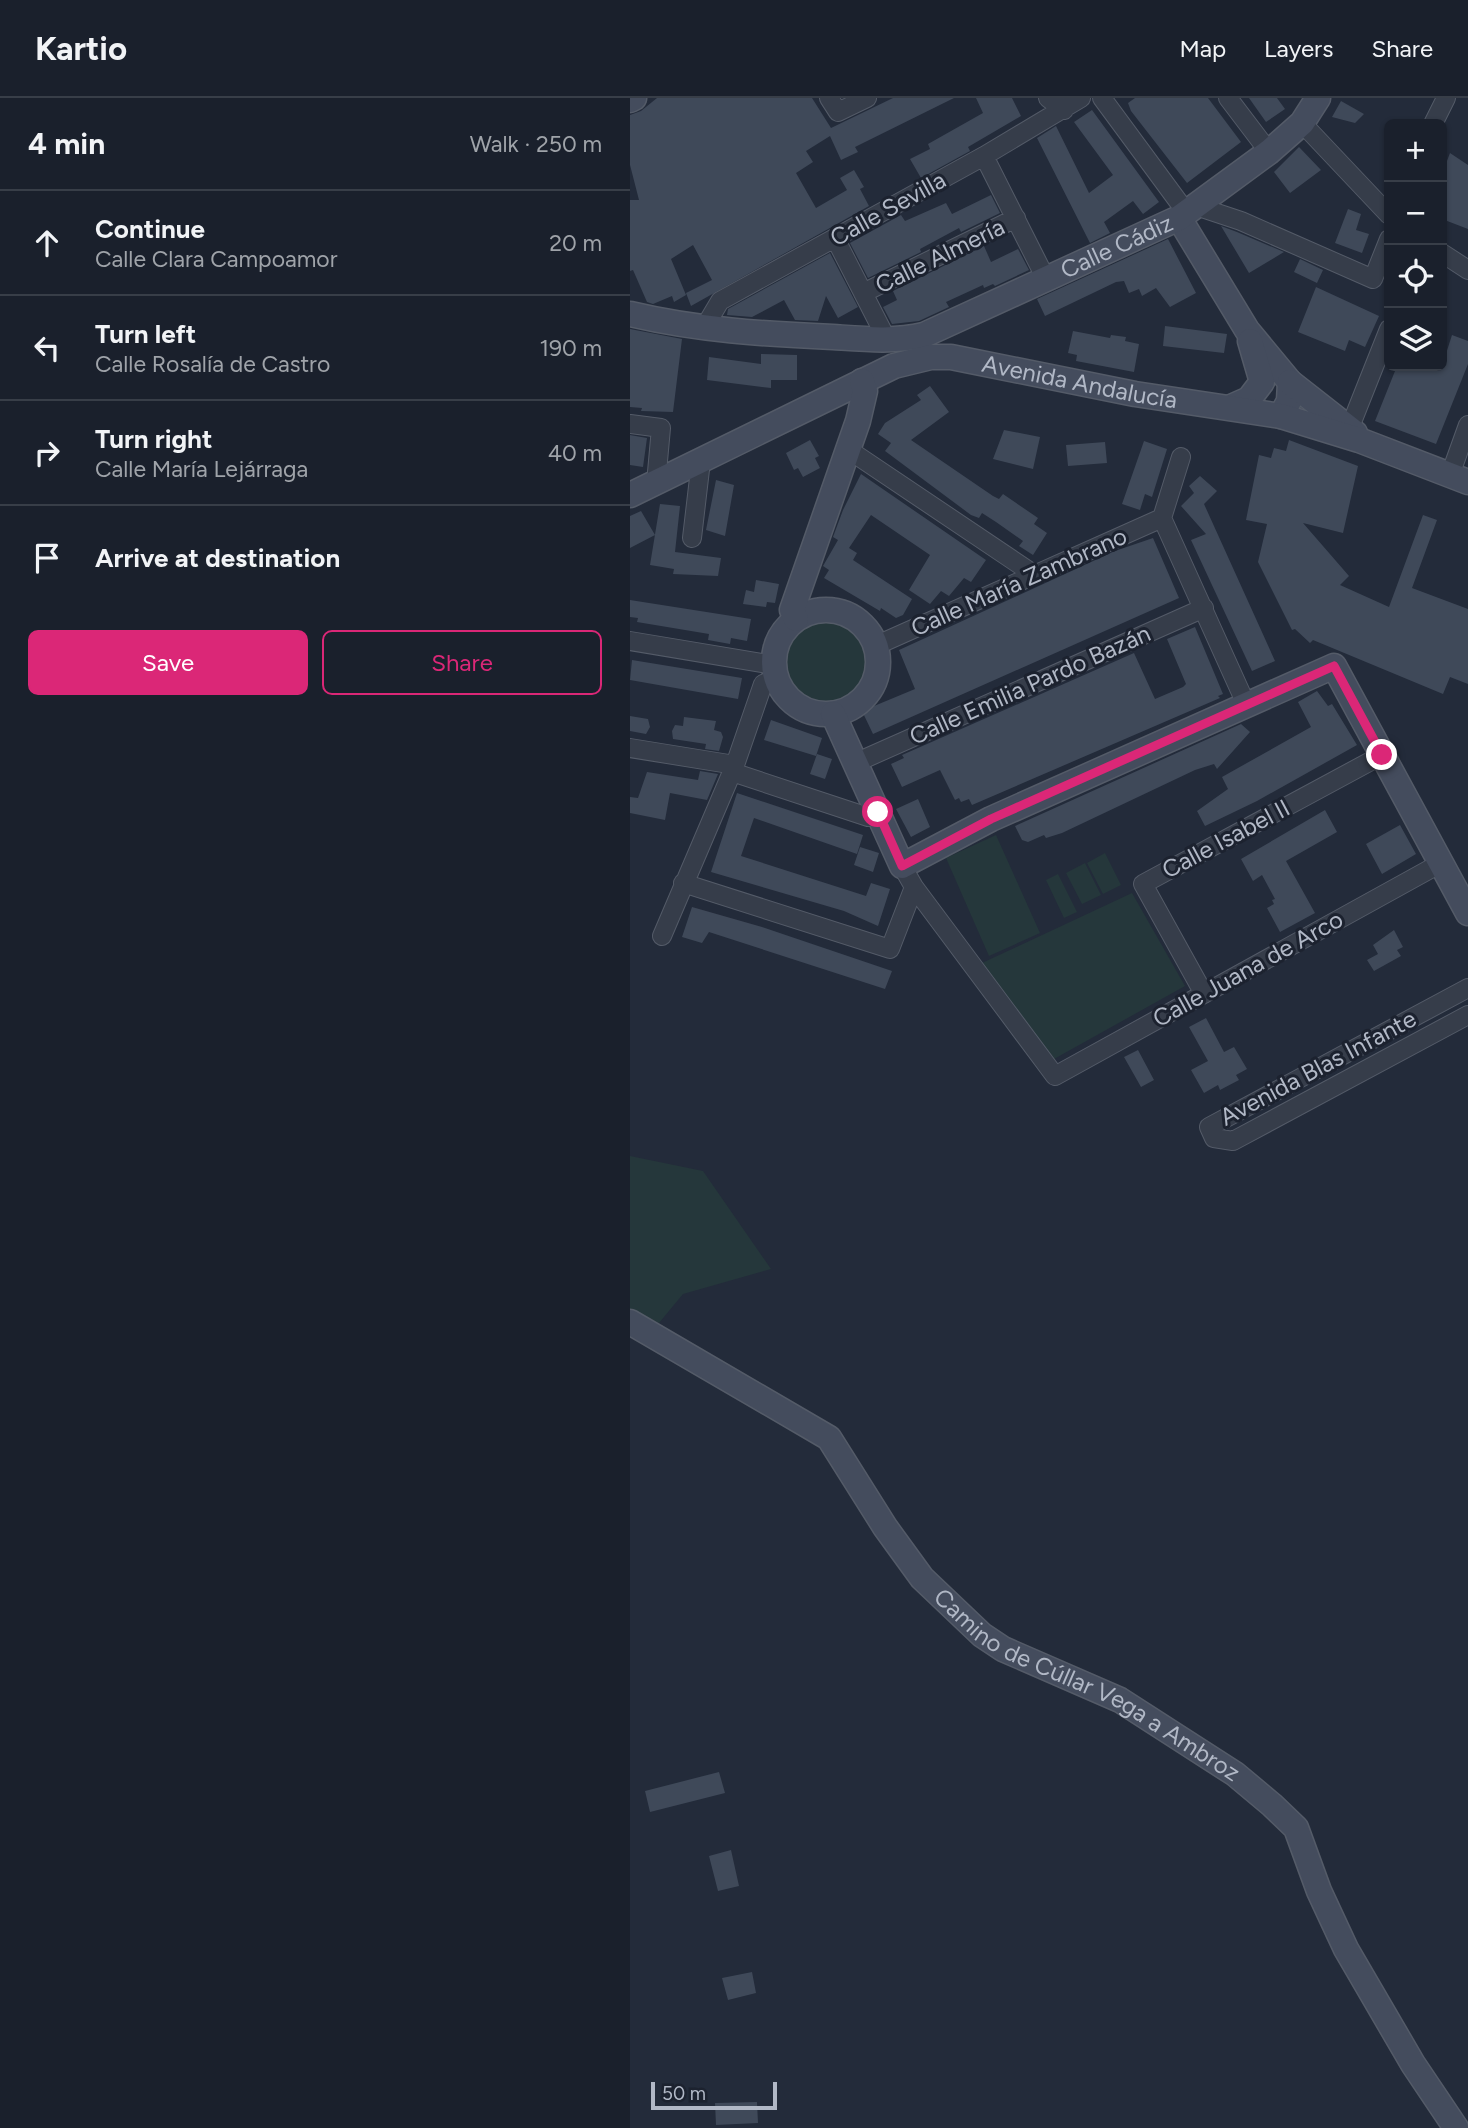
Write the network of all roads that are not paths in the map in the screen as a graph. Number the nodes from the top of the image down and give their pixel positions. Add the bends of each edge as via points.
1 (829, 98) edge
2 (867, 98) edge
3 (1048, 98) edge
4 (1081, 98) edge
5 (1102, 98) edge
6 (1228, 98) edge
7 (1318, 98) edge
8 (1447, 98) edge
9 (1064, 110) junction
10 (1436, 119) edge
11 (1302, 124) junction
12 (1269, 152) junction
13 (984, 156) junction
14 (1193, 210) junction
15 (1384, 210) edge
16 (1016, 218) junction
17 (835, 239) junction
18 (1387, 245) edge
19 (1447, 256) edge
20 (1468, 270) edge
21 (1047, 281) junction
22 (863, 293) junction
23 (630, 314) edge
24 (948, 324) junction
25 (704, 328) junction
26 (1247, 330) junction
27 (892, 340) junction
28 (1384, 344) edge
29 (941, 357) junction
30 (869, 378) junction
31 (1262, 382) junction
32 (1290, 382) junction
33 (825, 400) junction
34 (1231, 408) junction
35 (1274, 415) junction
36 (858, 421) junction
37 (630, 424) edge
38 (1468, 425) edge
39 (1354, 433) junction
40 (849, 450) junction
41 (1181, 457) dead end
42 (701, 461) junction
43 (1459, 478) edge
44 (656, 483) junction
45 (630, 495) edge
46 (1162, 518) junction
47 (692, 538) dead end
48 (1035, 575) junction
49 (1204, 608) junction
50 (796, 619) junction
51 (630, 641) edge
52 (876, 646) junction
53 (775, 671) junction
54 (1246, 704) junction
55 (833, 714) junction
56 (630, 748) edge
57 (1382, 755) junction
58 (855, 762) junction
59 (734, 769) junction
60 (878, 812) junction
61 (1441, 863) junction
62 (908, 876) junction
63 (683, 883) junction
64 (1468, 913) edge
65 (662, 936) dead end
66 (1468, 988) edge
67 (1204, 994) junction
68 (1468, 1014) edge
69 (630, 1322) edge
70 (1456, 2128) edge

1 - 2 street via 838,112
3 - 9 street
4 - 9 street, Calle Sevilla
5 - 14 street
6 - 12 street
7 - 11 street, Calle Cádiz
8 - 10 street
9 - 13 street, Calle Sevilla
11 - 12 street, Calle Cádiz
11 - 15 street
12 - 14 street, Calle Cádiz
13 - 16 street
13 - 17 street, Calle Sevilla
14 - 18 street via 1241,221 1373,279
14 - 21 street, Calle Cádiz
14 - 26 street via 1202,258
16 - 21 street
16 - 22 street, Calle Almería
17 - 22 street, Calle Almería
17 - 25 street, Calle Sevilla via 720,301
19 - 20 street
21 - 24 street, Calle Cádiz
22 - 27 street, Calle Almería
23 - 25 street
24 - 27 street, Calle Cádiz via 924,335
24 - 29 street via 939,341
25 - 27 street
26 - 31 street
26 - 32 street
27 - 29 street
27 - 30 street
28 - 39 street
29 - 30 street, Avenida Andalucía
29 - 34 street, Avenida Andalucía
30 - 33 street, Avenida Andalucía
30 - 36 street
31 - 34 street via 1249,399
31 - 35 street
32 - 35 street via 1289,401
32 - 39 street
33 - 36 street
33 - 42 street, Avenida Andalucía
34 - 35 street, Avenida Andalucía
35 - 39 street, Avenida Andalucía
36 - 40 street
37 - 44 street via 661,428
38 - 43 street
39 - 43 street, Avenida Andalucía
40 - 48 street
40 - 50 street via 792,610
41 - 46 street
42 - 44 street, Avenida Andalucía
42 - 47 street
44 - 45 street, Avenida Andalucía
46 - 48 street, Calle María Zambrano
46 - 49 street
48 - 52 street, Calle María Zambrano
49 - 54 street
49 - 58 street, Calle Emilia Pardo Bazán
50 - 52 street via 811,612 839,612 863,626
50 - 53 street via 776,647
51 - 53 street
52 - 55 street via 876,676 869,690 859,702
53 - 55 street via 794,703 807,711
53 - 59 street via 763,684
54 - 57 street via 1334,666
54 - 62 street via 991,819
55 - 58 street
56 - 59 street
57 - 61 street
57 - 67 street, Calle Isabel II via 1143,884
58 - 60 street
59 - 60 street via 867,817
59 - 63 street
60 - 62 street
61 - 64 street
61 - 67 street, Calle Juana de Arco
62 - 63 street via 890,949
62 - 67 street, Calle Juana de Arco via 1055,1076
63 - 65 street
66 - 68 street, Avenida Blas Infante via 1209,1127 1214,1138 1233,1141
69 - 70 street, Camino de Cúllar Vega a Ambroz via 830,1438 922,1578 982,1635 1003,1650 1120,1700 1235,1774 1296,1828 1346,1949

